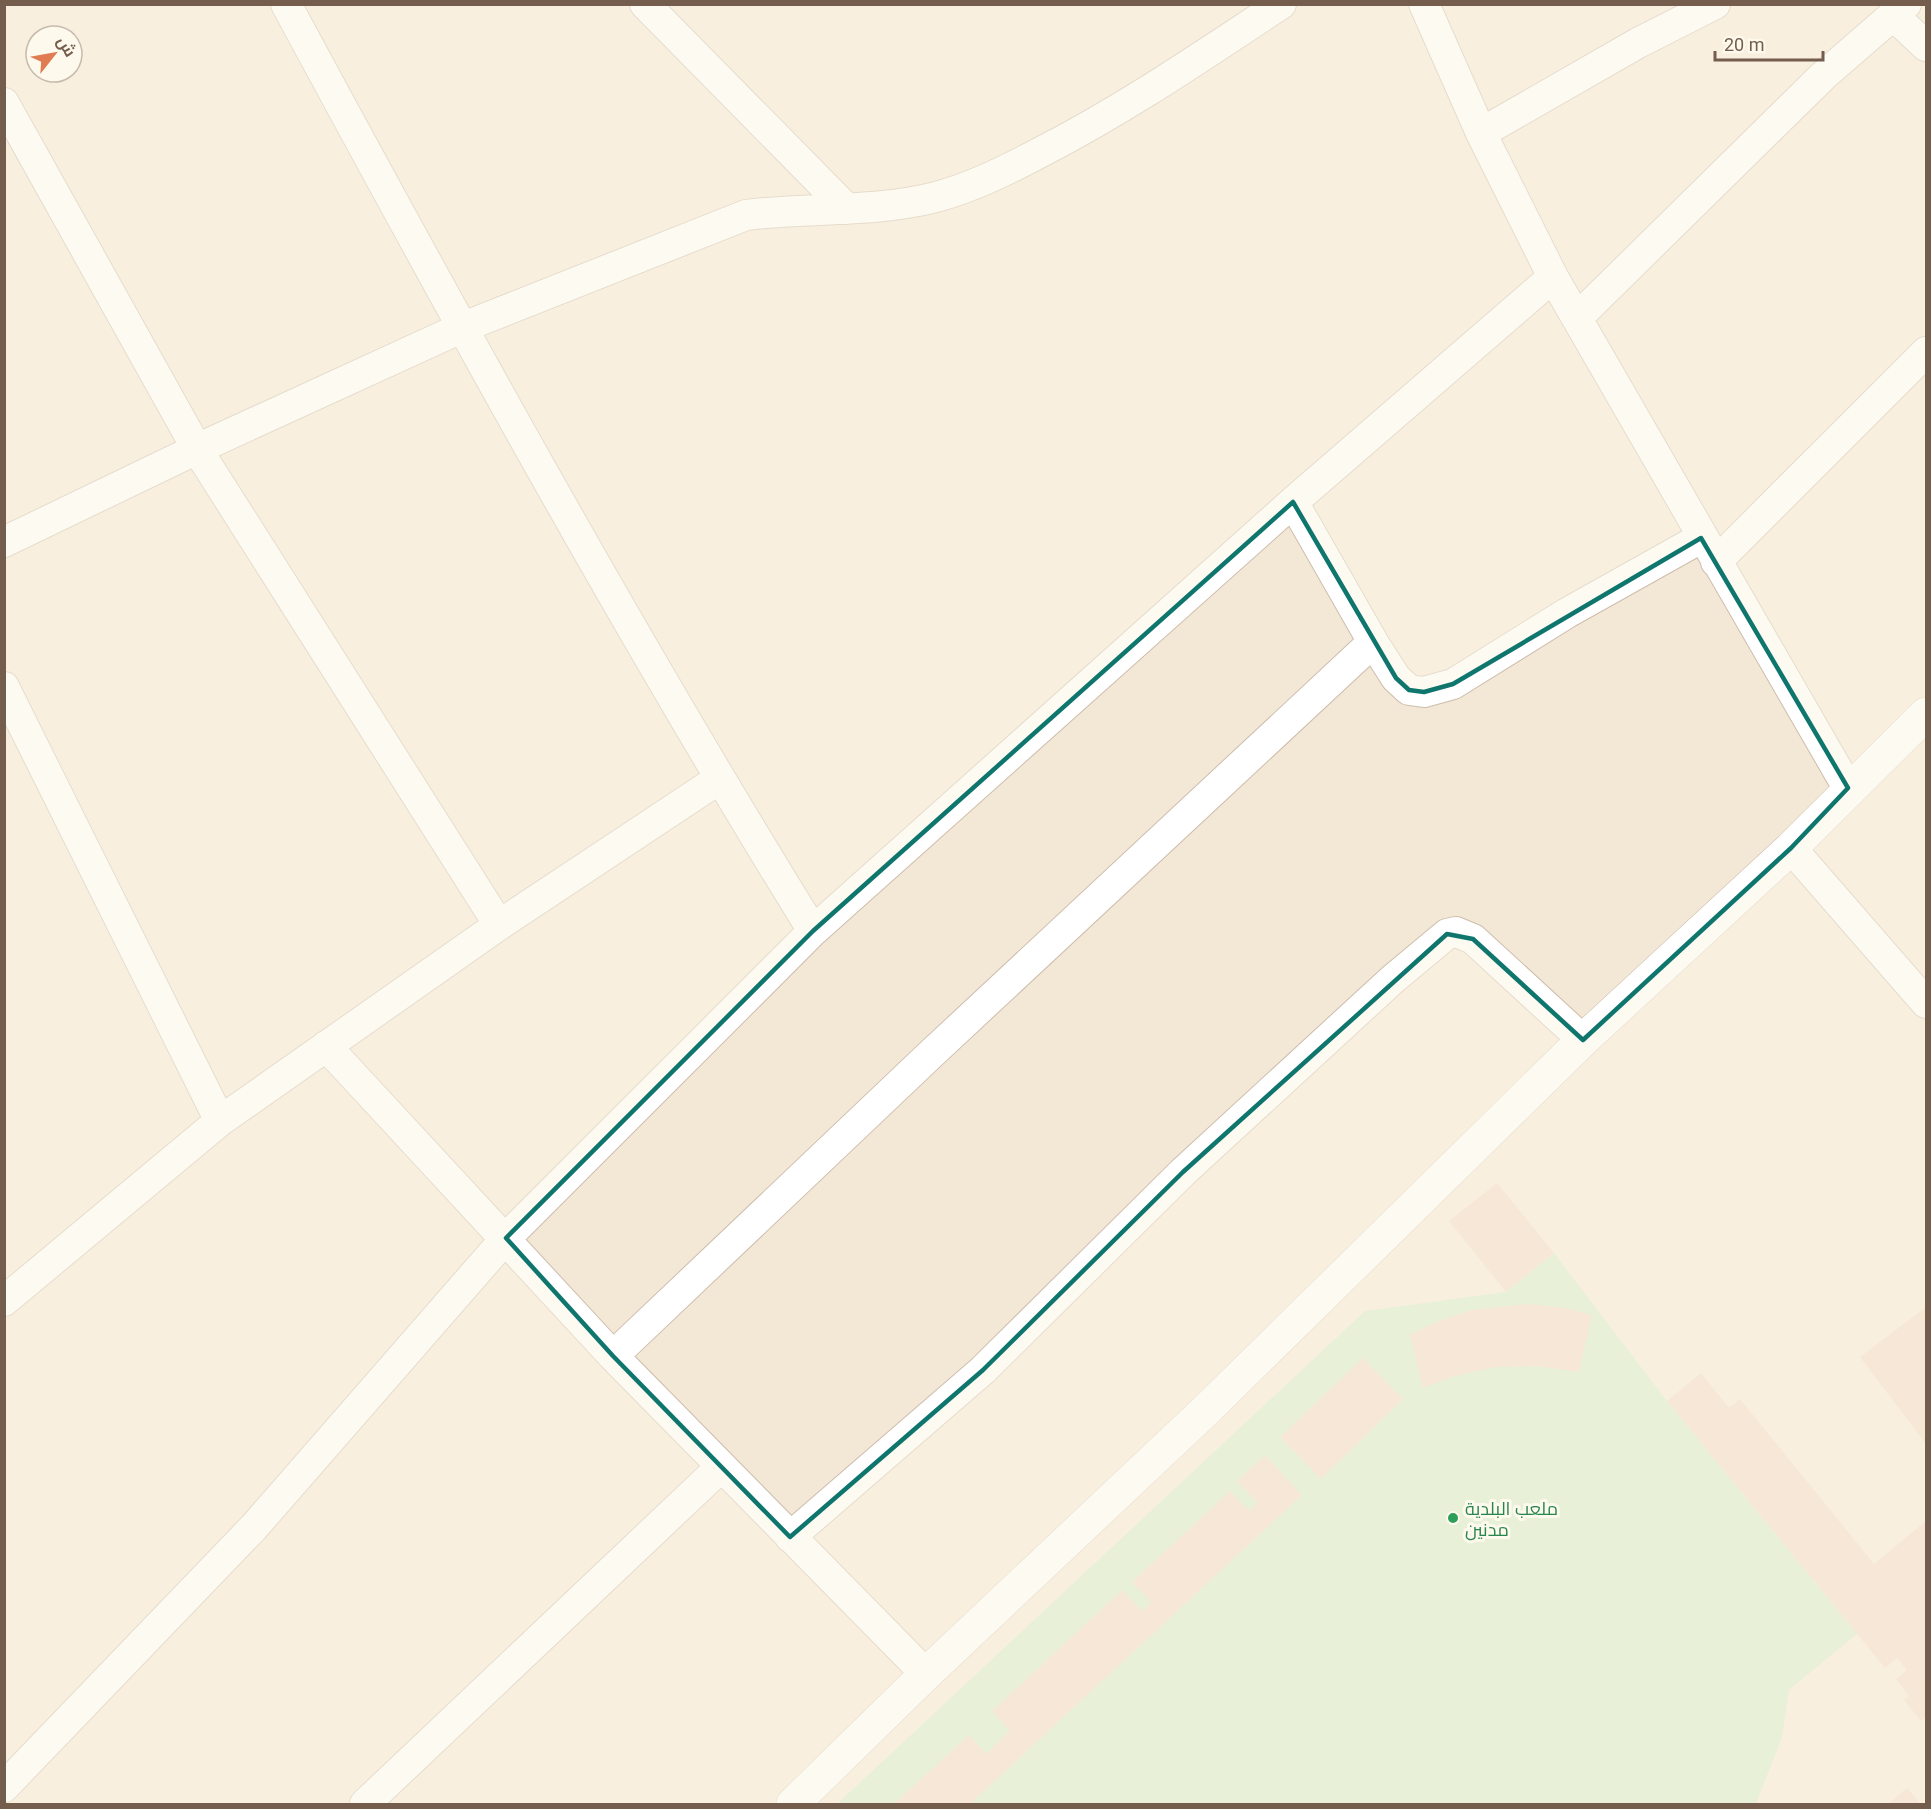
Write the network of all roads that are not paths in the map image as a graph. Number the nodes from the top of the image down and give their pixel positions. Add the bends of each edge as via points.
1 (286, 4) edge
2 (645, 4) edge
3 (1281, 4) edge
4 (1424, 4) edge
5 (1715, 4) edge
6 (1900, 10) edge
7 (1926, 46) edge
8 (4, 103) edge
9 (1481, 133) junction
10 (847, 209) junction
11 (1553, 277) junction
12 (1578, 317) junction
13 (461, 328) junction
14 (1926, 352) edge
15 (197, 449) junction
16 (1293, 502) junction
17 (4, 542) edge
18 (1709, 550) junction
19 (1373, 642) junction
20 (4, 687) edge
21 (1926, 714) edge
22 (719, 779) junction
23 (1848, 789) junction
24 (1791, 848) junction
25 (499, 925) junction
26 (813, 931) junction
27 (1926, 1003) edge
28 (1583, 1040) junction
29 (326, 1046) junction
30 (220, 1121) junction
31 (507, 1238) junction
32 (4, 1301) edge
33 (613, 1356) junction
34 (721, 1467) junction
35 (790, 1537) junction
36 (926, 1674) junction
37 (4, 1787) edge
38 (365, 1804) edge
39 (793, 1804) edge

1 - 13 street
2 - 10 street
3 - 10 street via 1102,121 989,179 935,197
4 - 9 street
5 - 9 street via 1638,43
6 - 7 street
6 - 12 street via 1823,76
8 - 15 street
9 - 11 street
10 - 13 street via 779,210 746,215
11 - 12 street
11 - 16 street
12 - 18 street
13 - 15 street
13 - 22 street
14 - 18 street
15 - 17 street
15 - 25 street
16 - 19 street
16 - 26 street
18 - 19 street via 1567,613 1440,689 1409,690 1396,678
18 - 23 street
19 - 33 street
20 - 30 street
21 - 23 street
22 - 25 street
22 - 26 street
23 - 24 street
24 - 27 street
24 - 28 street
25 - 29 street
26 - 31 street
28 - 35 street via 1473,939 1456,932 1448,934 1393,979 1183,1172 983,1370
28 - 36 street via 1204,1412
29 - 30 street
29 - 31 street
30 - 32 street
31 - 33 street
31 - 37 street via 254,1527
33 - 34 street
34 - 35 street
34 - 38 street
35 - 36 street
36 - 39 street

